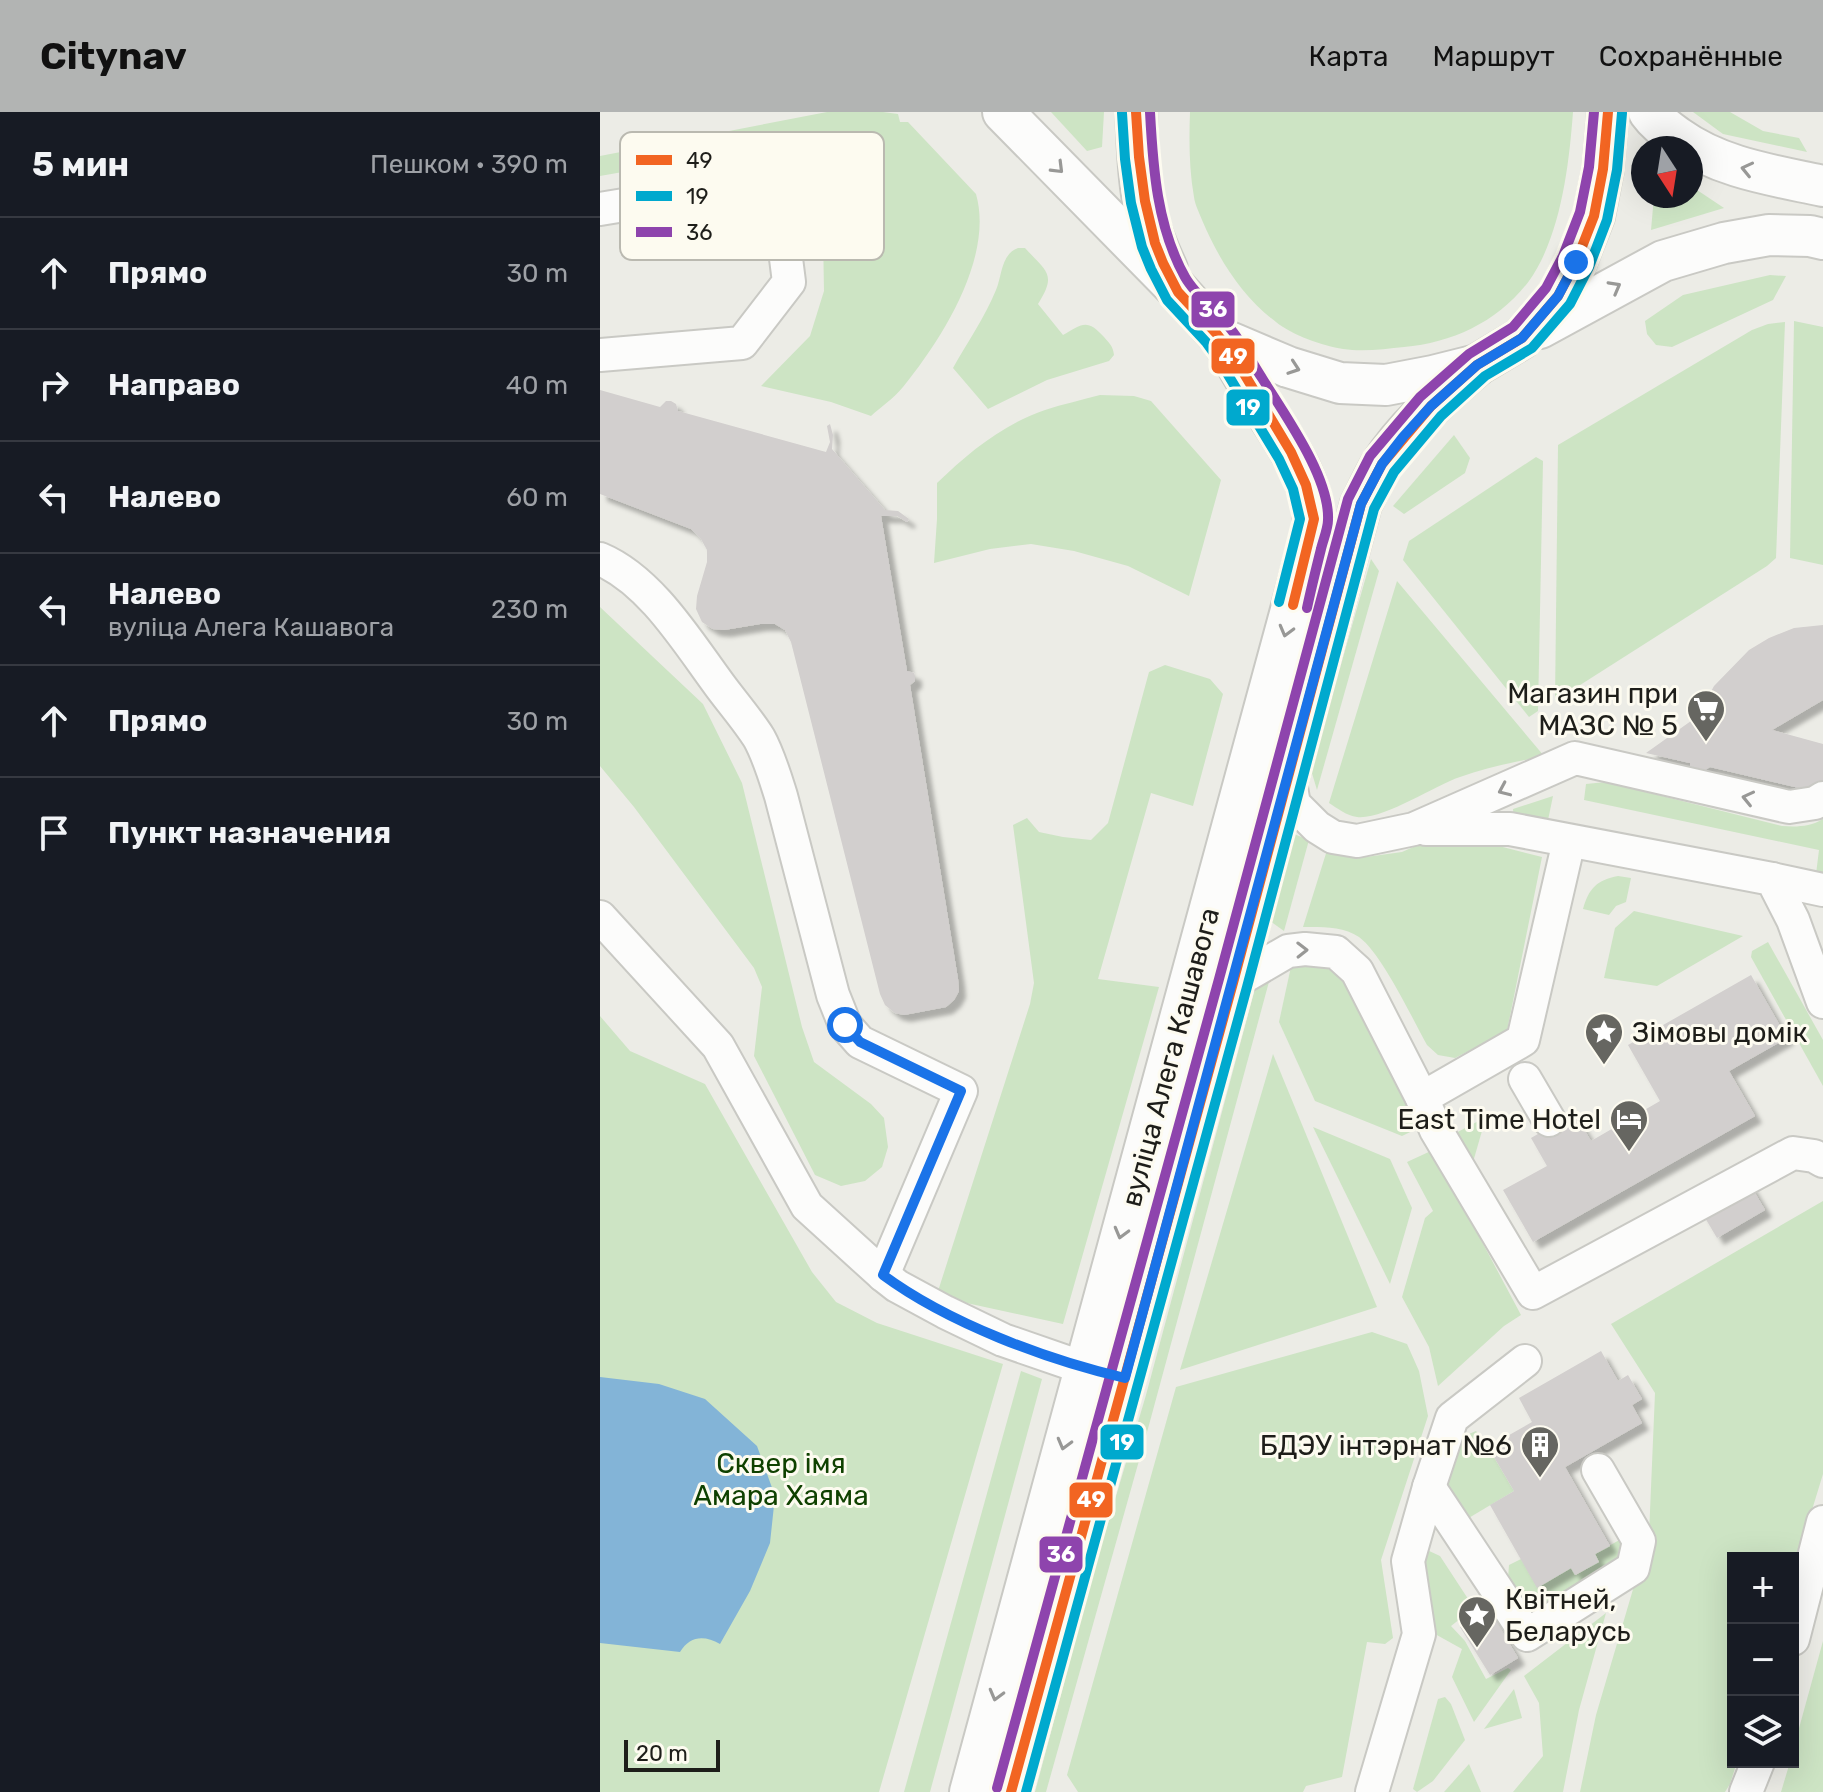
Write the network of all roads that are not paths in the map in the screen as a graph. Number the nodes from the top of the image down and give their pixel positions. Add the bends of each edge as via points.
1 (1003, 112) edge
2 (1136, 112) edge
3 (1608, 112) edge
4 (1649, 112) edge
5 (1823, 186) edge
6 (620, 206) edge
7 (600, 209) edge
8 (1823, 239) edge
9 (786, 260) edge
10 (1175, 287) junction
11 (1522, 338) junction
12 (1222, 339) junction
13 (600, 355) edge
14 (1477, 365) junction
15 (600, 559) edge
16 (1289, 777) junction
17 (1823, 798) edge
18 (1414, 829) junction
19 (1569, 841) junction
20 (1772, 879) junction
21 (1823, 890) edge
22 (600, 917) edge
23 (1233, 983) junction
24 (1823, 1002) edge
25 (1525, 1079) dead end
26 (1422, 1098) junction
27 (1549, 1120) dead end
28 (1823, 1161) edge
29 (883, 1275) junction
30 (1525, 1361) dead end
31 (1084, 1368) junction
32 (1125, 1378) junction
33 (1598, 1470) dead end
34 (1429, 1487) junction
35 (1823, 1523) edge
36 (1797, 1624) edge
37 (1756, 1768) edge
38 (970, 1792) edge
39 (1011, 1792) edge
40 (1372, 1792) edge
41 (1746, 1792) edge

1 -> 10 main road
2 - 10 main road via 1146,214
3 - 11 main road via 1594,216 1558,296
5 -> 4 main road via 1728,165 1690,146
6 - 7 street
11 -> 8 main road via 1663,261 1769,235
9 - 13 street via 789,282 742,343
10 - 12 main road
11 - 14 main road
12 -> 14 main road via 1340,383 1386,385
12 -> 31 main road, вуліца Алега Кашавога via 1305,481 1313,529
14 - 16 main road, вуліца Алега Кашавога via 1403,437 1361,504
15 - 29 street via 640,586 669,618 759,739 781,796 845,1025 860,1042 961,1091
16 - 18 street via 1294,804 1333,837 1357,841
16 - 23 main road, вуліца Алега Кашавога
17 -> 18 street via 1789,807 1575,758
18 - 19 street via 1510,829
19 - 20 street
19 - 26 street via 1523,1040
20 - 21 street
20 - 24 street
22 - 29 street via 718,1046 807,1206
23 -> 26 street via 1288,951 1336,952 1357,971
23 - 32 main road, вуліца Алега Кашавога
25 - 27 street
26 - 28 street via 1533,1293 1793,1153
29 - 31 street via 1003,1340
30 - 34 street via 1452,1418
31 - 32 street
31 -> 38 main road, вуліца Алега Кашавога
32 - 39 main road, вуліца Алега Кашавога
33 - 34 street via 1639,1541 1633,1568 1527,1635
34 - 40 street via 1408,1561 1419,1634
35 - 36 street
37 - 41 street

